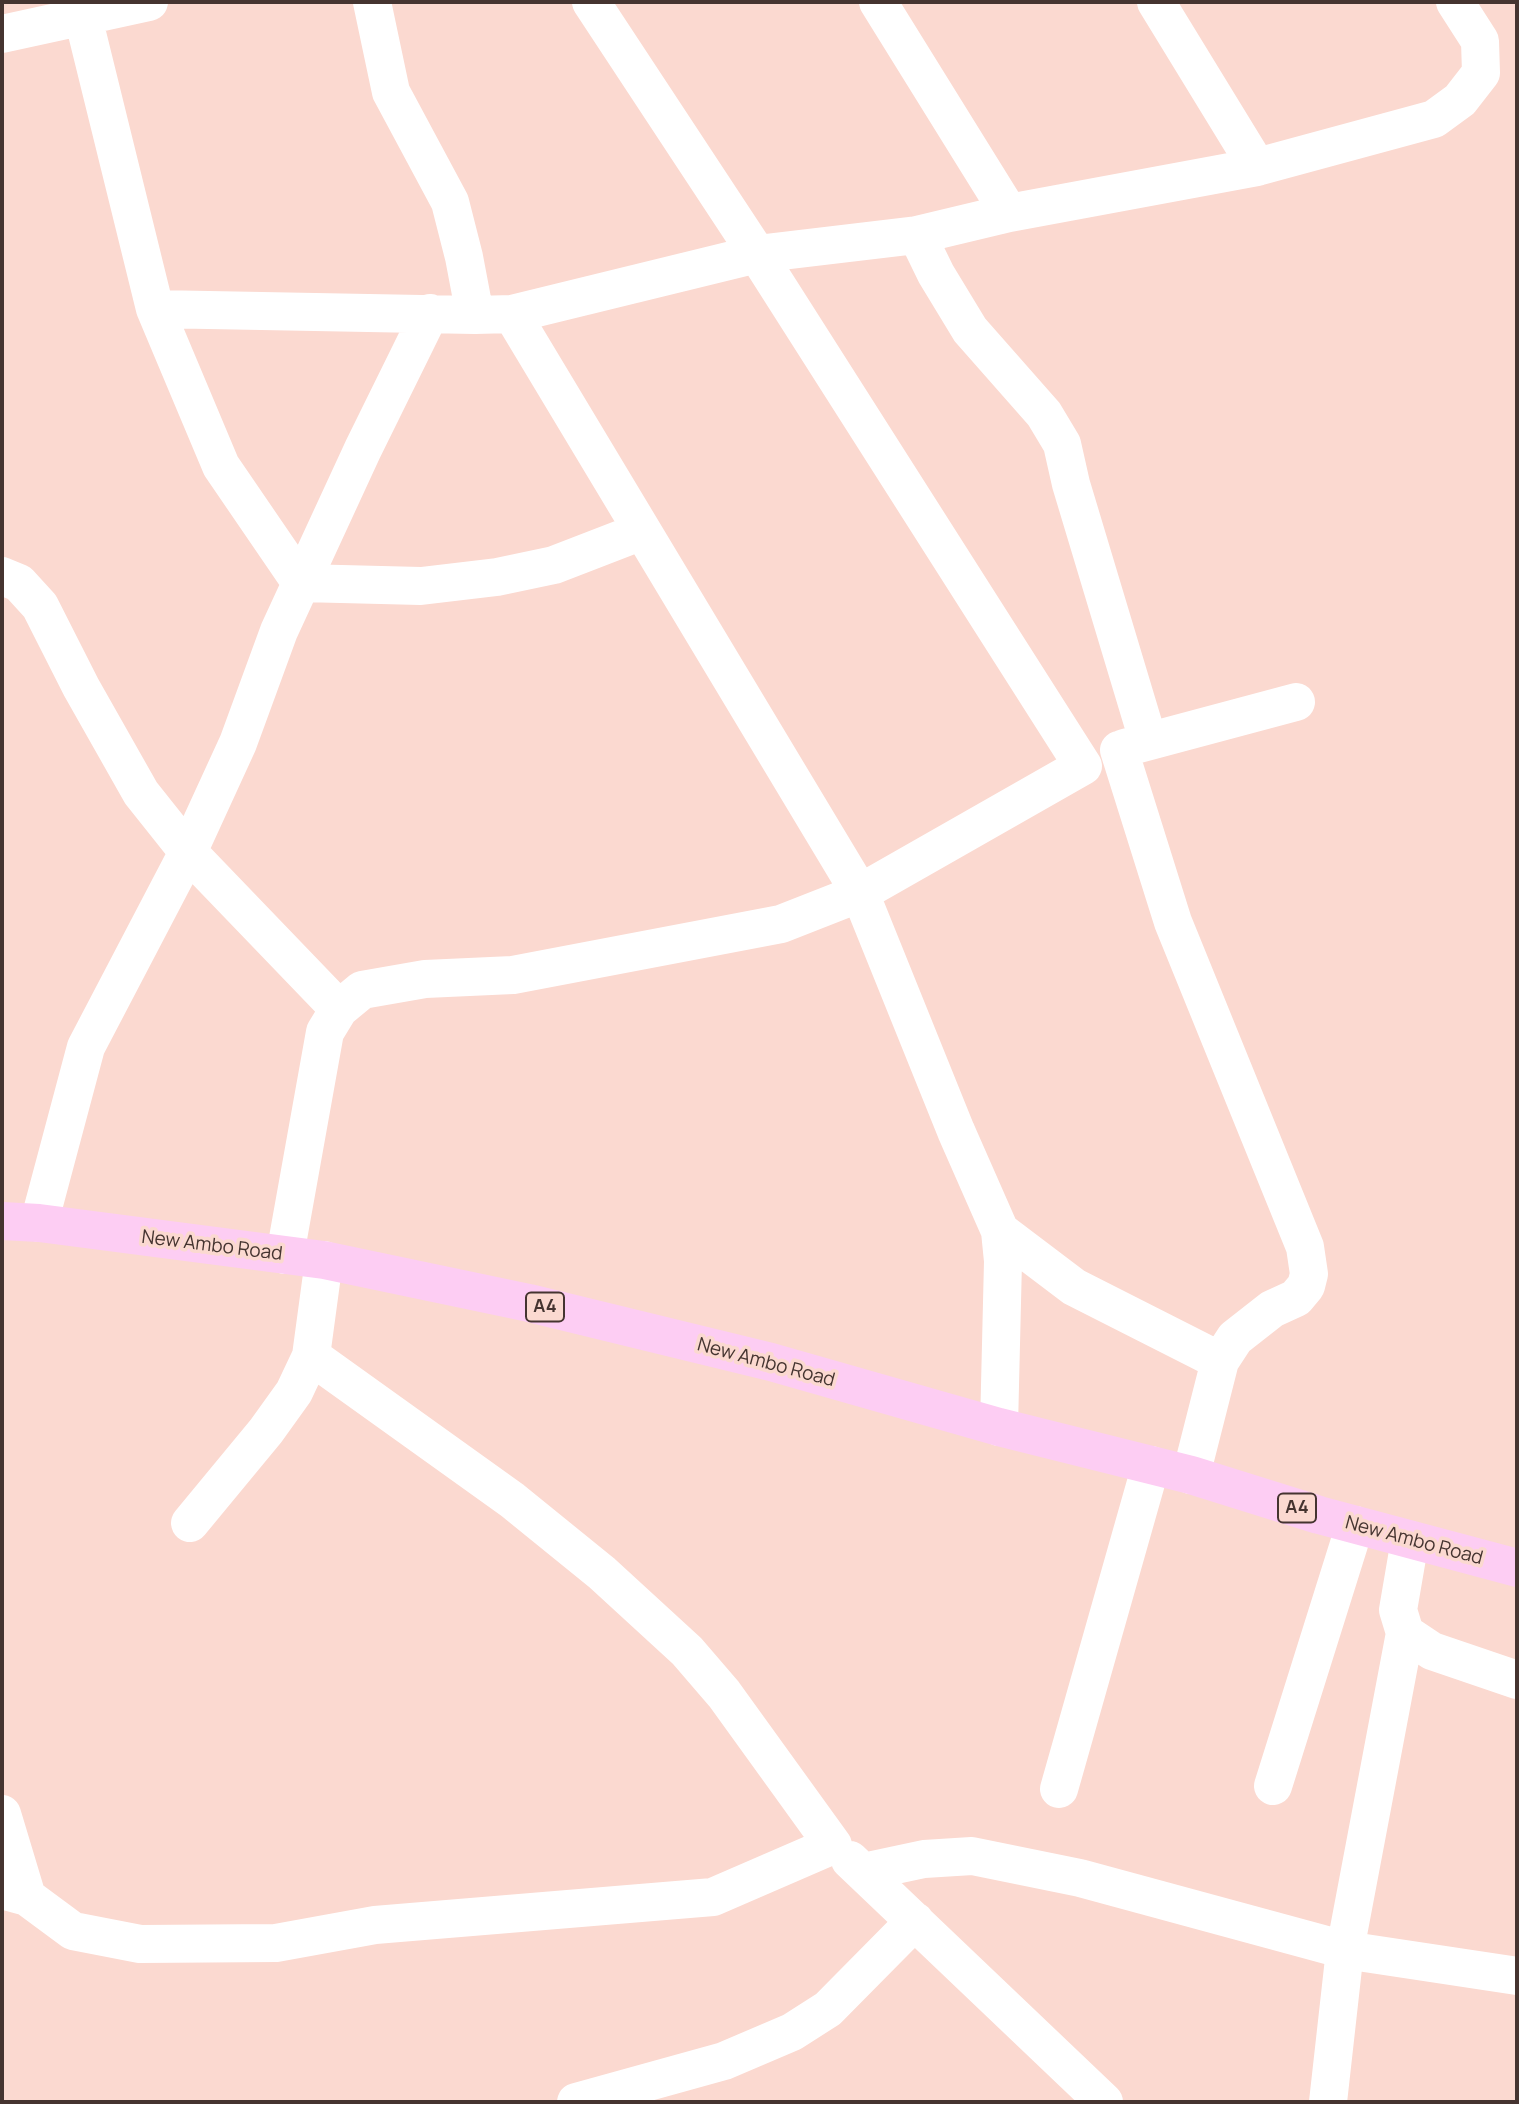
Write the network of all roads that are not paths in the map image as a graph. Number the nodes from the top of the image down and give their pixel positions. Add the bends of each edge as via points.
1 (149, 2) edge
2 (372, 2) edge
3 (591, 2) edge
4 (878, 2) edge
5 (1156, 2) edge
6 (1455, 2) edge
7 (83, 17) junction
8 (2, 34) edge
9 (1257, 167) junction
10 (1009, 213) junction
11 (917, 235) junction
12 (757, 254) junction
13 (155, 309) junction
14 (430, 313) junction
15 (512, 314) junction
16 (475, 315) junction
17 (642, 531) junction
18 (2, 576) edge
19 (301, 583) junction
20 (1296, 702) dead end
21 (1134, 745) junction
22 (1083, 766) junction
23 (188, 852) junction
24 (860, 893) junction
25 (339, 1009) junction
26 (2, 1222) edge
27 (39, 1223) junction
28 (1000, 1231) junction
29 (285, 1255) junction
30 (324, 1260) junction
31 (311, 1356) junction
32 (1220, 1361) junction
33 (999, 1427) junction
34 (1151, 1465) junction
35 (1191, 1475) junction
36 (190, 1523) dead end
37 (1355, 1525) junction
38 (1410, 1540) junction
39 (1517, 1568) edge
40 (1405, 1633) junction
41 (1517, 1680) edge
42 (1273, 1786) dead end
43 (1059, 1789) dead end
44 (2, 1814) edge
45 (833, 1845) junction
46 (863, 1872) junction
47 (15, 1894) edge
48 (915, 1921) junction
49 (1345, 1950) junction
50 (1517, 1976) edge
51 (576, 2102) edge
52 (1104, 2102) edge
53 (1328, 2102) edge

1 - 7 street
2 - 16 street via 391,92 450,202
3 - 12 street
4 - 10 street
5 - 9 street
6 - 9 street via 1480,41 1481,74 1460,100 1434,119
7 - 8 street
7 - 13 street
9 - 10 street
10 - 11 street
11 - 12 street
11 - 21 street via 970,330 1044,414 1062,444
12 - 15 street
12 - 22 street
13 - 14 street
13 - 19 street via 220,466
14 - 16 street
14 - 19 street
15 - 16 street
15 - 17 street
17 - 19 street via 554,565 497,577 421,586
17 - 24 street
18 - 23 street via 19,583 40,606 141,793
19 - 23 street via 238,743
20 - 21 street
21 - 22 street
21 - 32 street via 1173,922 1305,1247 1309,1274 1296,1298 1272,1309 1235,1338
22 - 24 street
23 - 25 street
23 - 27 street via 86,1047
24 - 25 street via 781,924 625,955 513,975 425,979 362,990
24 - 28 street
25 - 29 street via 325,1032
26 - 27 main road, New Ambo Road / A4
27 - 29 main road, New Ambo Road / A4
28 - 32 street via 1074,1287
28 - 33 street
29 - 30 main road, New Ambo Road / A4
30 - 31 street
30 - 33 main road, New Ambo Road / A4 via 529,1303 771,1362
31 - 36 street via 273,1421
31 - 45 street via 512,1500 602,1573 687,1651 724,1694
32 - 35 street
33 - 34 main road, New Ambo Road / A4
34 - 35 main road, New Ambo Road / A4
34 - 43 street
35 - 37 main road, New Ambo Road / A4
37 - 38 main road, New Ambo Road / A4
37 - 42 street
38 - 39 main road, New Ambo Road / A4
38 - 40 street via 1398,1610
40 - 41 street via 1432,1651
40 - 49 street
44 - 47 street
45 - 46 street
45 - 47 street via 713,1897 375,1925 276,1942 140,1944 73,1931
46 - 48 street
46 - 49 street via 924,1859 972,1856 1080,1878
48 - 51 street via 828,2009 792,2032 724,2061
48 - 52 street
49 - 50 street
49 - 53 street

